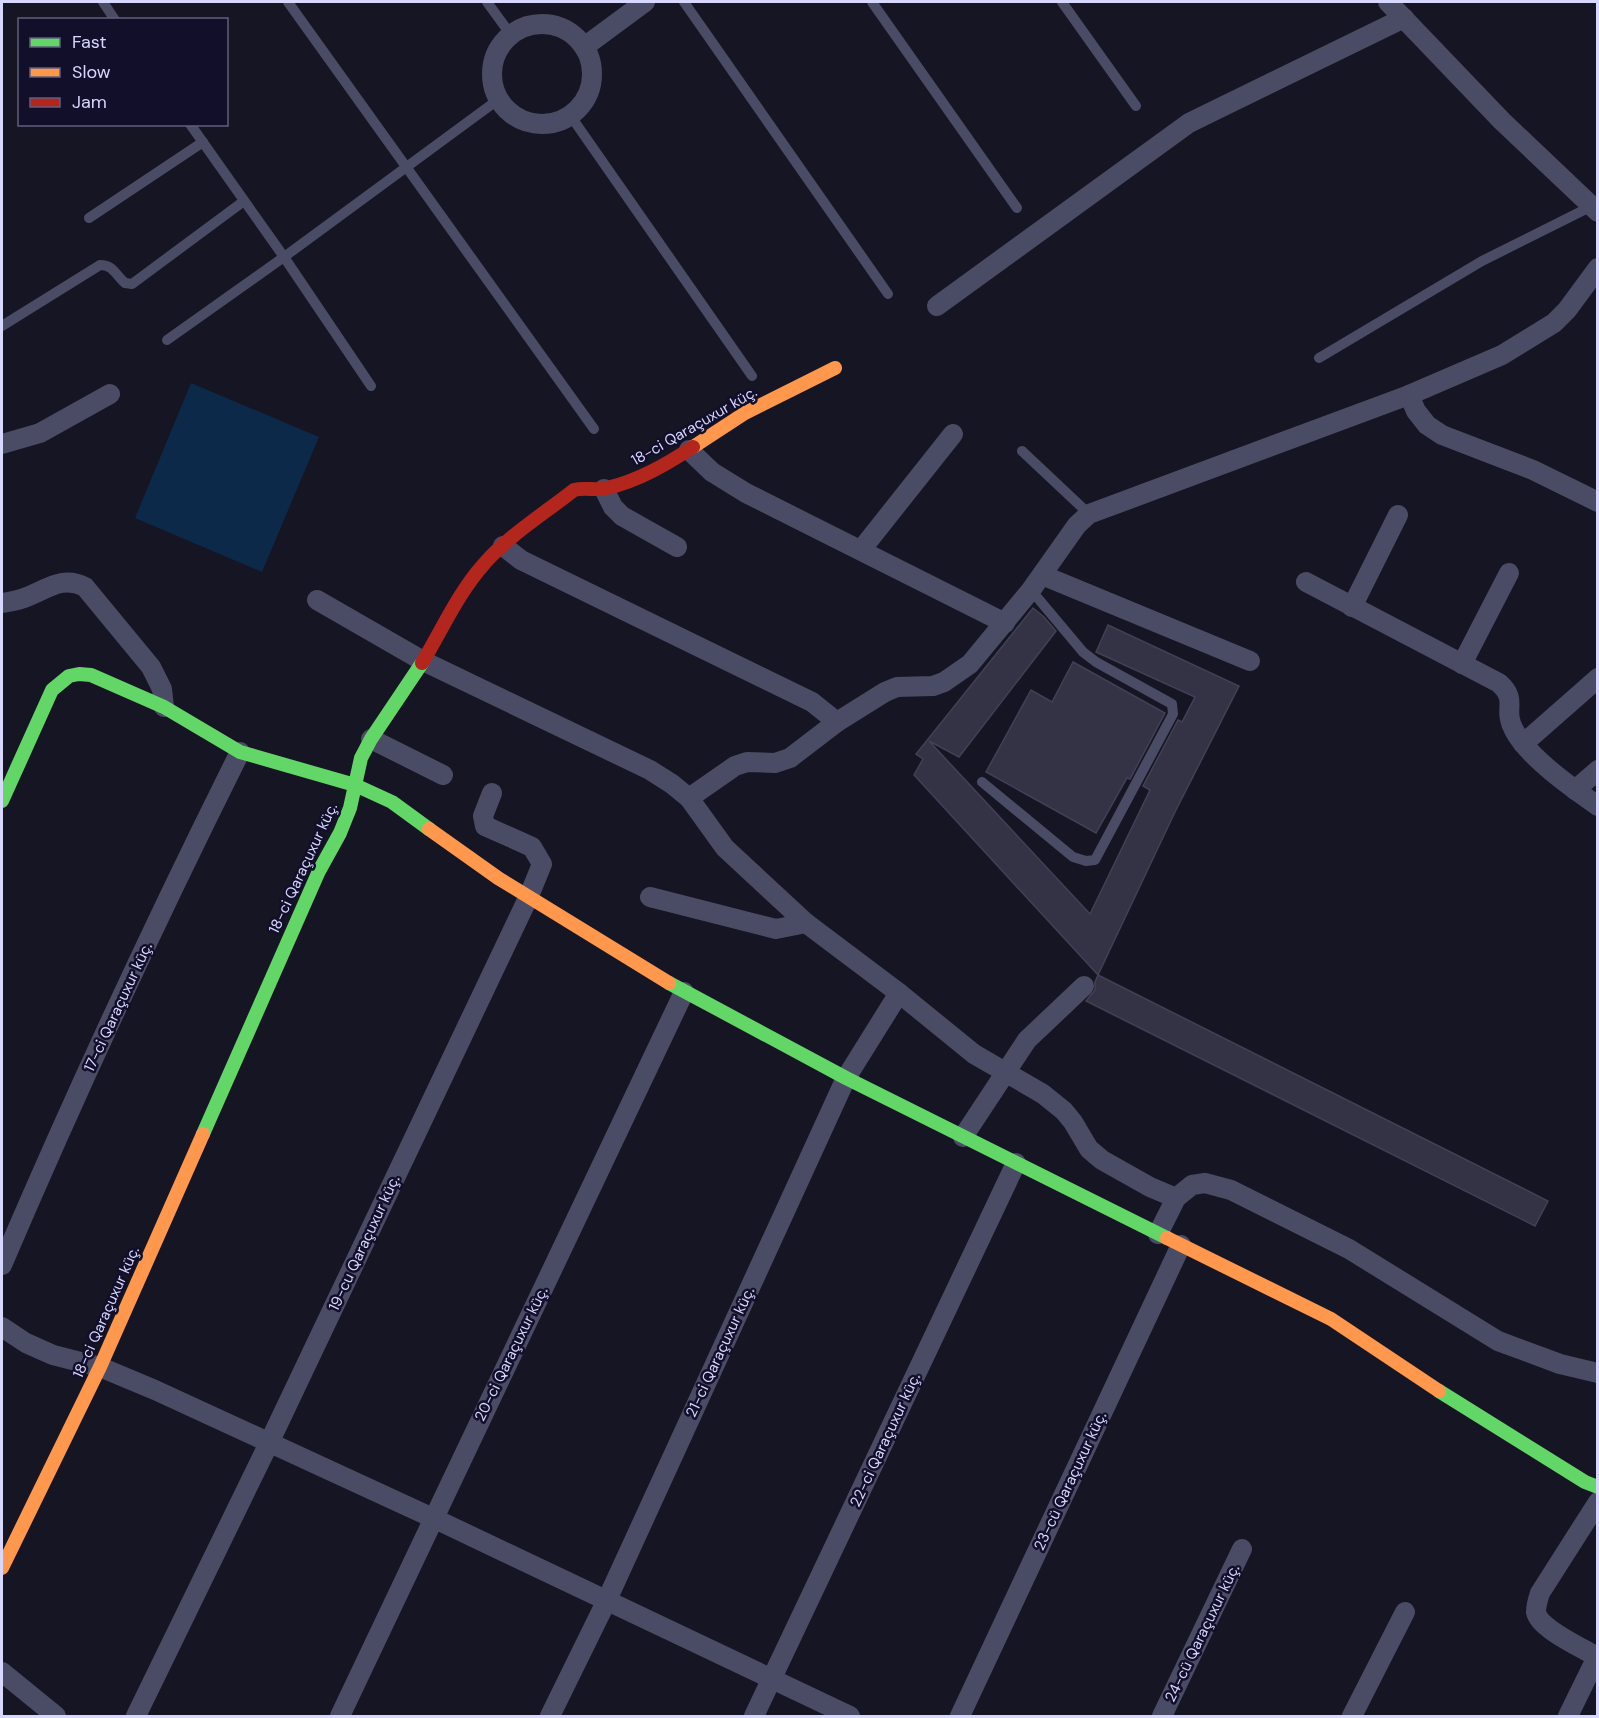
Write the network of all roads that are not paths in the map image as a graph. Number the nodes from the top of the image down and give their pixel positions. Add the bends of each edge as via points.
1 (103, 2) edge
2 (288, 2) edge
3 (487, 2) edge
4 (645, 2) edge
5 (684, 2) edge
6 (872, 2) edge
7 (1062, 2) edge
8 (1388, 2) edge
9 (114, 18) edge
10 (1404, 18) junction
11 (512, 35) junction
12 (584, 47) junction
13 (499, 99) junction
14 (1136, 106) dead end
15 (570, 116) junction
16 (191, 126) edge
17 (202, 142) junction
18 (407, 165) junction
19 (244, 201) junction
20 (1017, 208) dead end
21 (1595, 209) edge
22 (89, 218) dead end
23 (284, 257) junction
24 (1598, 268) edge
25 (888, 294) dead end
26 (937, 306) dead end
27 (2, 326) edge
28 (167, 340) dead end
29 (1319, 358) dead end
30 (834, 368) dead end
31 (752, 376) dead end
32 (371, 386) dead end
33 (110, 394) dead end
34 (1409, 395) junction
35 (594, 429) dead end
36 (953, 434) dead end
37 (2, 444) edge
38 (689, 450) junction
39 (1022, 451) dead end
40 (604, 489) junction
41 (1598, 502) edge
42 (1089, 514) junction
43 (1398, 515) dead end
44 (503, 546) junction
45 (677, 547) dead end
46 (861, 550) junction
47 (1509, 573) dead end
48 (1036, 582) junction
49 (1306, 582) dead end
50 (317, 600) dead end
51 (2, 603) edge
52 (1352, 607) junction
53 (1005, 623) junction
54 (423, 661) junction
55 (1250, 661) dead end
56 (1462, 664) junction
57 (1598, 678) edge
58 (164, 707) junction
59 (837, 722) junction
60 (371, 739) junction
61 (1523, 744) junction
62 (240, 752) junction
63 (1598, 770) edge
64 (443, 775) dead end
65 (982, 782) dead end
66 (355, 785) junction
67 (1575, 790) junction
68 (492, 793) dead end
69 (689, 798) junction
70 (2, 801) edge
71 (1598, 806) edge
72 (529, 896) junction
73 (650, 897) dead end
74 (806, 923) junction
75 (1084, 986) dead end
76 (684, 992) junction
77 (899, 993) junction
78 (1005, 1073) junction
79 (846, 1078) junction
80 (963, 1137) junction
81 (1016, 1163) junction
82 (1176, 1198) junction
83 (1158, 1234) junction
84 (1181, 1245) junction
85 (2, 1265) edge
86 (2, 1327) edge
87 (100, 1367) junction
88 (1598, 1373) edge
89 (269, 1443) junction
90 (1598, 1487) edge
91 (1598, 1502) edge
92 (433, 1518) junction
93 (1242, 1550) dead end
94 (2, 1568) edge
95 (606, 1602) junction
96 (1405, 1612) dead end
97 (1597, 1657) edge
98 (2, 1672) edge
99 (772, 1680) junction
100 (56, 1716) edge
101 (136, 1716) edge
102 (340, 1716) edge
103 (550, 1716) edge
104 (754, 1716) edge
105 (850, 1716) edge
106 (960, 1716) edge
107 (1162, 1716) edge
108 (1352, 1716) edge
109 (1568, 1716) edge

1 - 9 lane
2 - 18 lane
3 - 11 lane
4 - 12 street
5 - 25 lane
6 - 20 lane
7 - 14 lane
8 - 10 street
10 - 21 street via 1502,121
10 - 26 street via 1189,123
11 - 12 street via 523,28 550,25 563,29
11 - 13 street via 502,45 492,72
12 - 15 street via 592,76 581,105
13 - 15 street via 509,112 531,123 555,123
13 - 18 lane
15 - 31 lane
16 - 17 lane
17 - 19 lane
17 - 22 lane
18 - 23 lane
18 - 35 lane
19 - 23 lane
19 - 27 lane via 132,284 125,283 108,265 100,265
21 - 29 lane via 1482,261
23 - 28 lane
23 - 32 lane
24 - 34 street via 1554,323 1502,355
30 - 38 street, 18-ci Qaraçuxur küç. via 746,413
33 - 37 street via 40,433
34 - 41 street via 1427,425 1442,435 1533,470
34 - 42 street
36 - 46 street
38 - 40 street, 18-ci Qaraçuxur küç. via 629,482
38 - 46 street via 736,487
39 - 42 lane
40 - 44 street, 18-ci Qaraçuxur küç. via 574,490
40 - 45 street via 612,507 622,516
42 - 48 street
43 - 52 street
44 - 54 street, 18-ci Qaraçuxur küç. via 460,597
44 - 59 street via 521,560 812,702
46 - 53 street
47 - 56 street
48 - 53 street
48 - 55 street
48 - 65 lane via 1083,652 1172,704 1173,714 1095,860 1073,857
49 - 52 street
50 - 54 street
51 - 58 street via 21,600 63,581 85,587 151,668 162,689
52 - 56 street
53 - 59 street via 970,664 944,682 897,687
54 - 60 street, 18-ci Qaraçuxur küç.
54 - 69 street via 650,770
56 - 61 street via 1509,692 1508,716
57 - 61 street
58 - 62 street
58 - 70 street via 91,675 79,673 61,680 52,690
59 - 69 street via 790,758 775,763 735,765
60 - 64 street
60 - 66 street, 18-ci Qaraçuxur küç. via 361,758
61 - 67 street
62 - 66 street
62 - 85 street, 17-ci Qaraçuxur küç. via 191,850
63 - 67 street
66 - 72 street via 392,802
66 - 87 street, 18-ci Qaraçuxur küç. via 340,833 319,871
67 - 71 street
68 - 72 street, 19-cu Qaraçuxur küç. via 483,816 485,826 532,847 542,864
69 - 74 street via 725,848
72 - 76 street
72 - 89 street, 19-cu Qaraçuxur küç.
73 - 74 street via 776,929
74 - 77 street
75 - 78 street via 1027,1040
76 - 79 street
76 - 92 street, 20-ci Qaraçuxur küç.
77 - 78 street via 974,1054
77 - 79 street, 21-ci Qaraçuxur küç.
78 - 80 street
78 - 82 street via 1064,1111 1089,1149 1102,1160
79 - 80 street
79 - 95 street, 21-ci Qaraçuxur küç.
80 - 81 street
81 - 83 street
81 - 99 street, 22-ci Qaraçuxur küç.
82 - 83 street
82 - 88 street via 1192,1185 1206,1183 1231,1190 1348,1249 1498,1341 1560,1364
83 - 84 street
84 - 90 street via 1331,1319 1470,1412
84 - 106 street, 23-cü Qaraçuxur küç.
86 - 87 street via 53,1355
87 - 89 street
87 - 94 street, 18-ci Qaraçuxur küç.
89 - 92 street
89 - 101 street, 19-cu Qaraçuxur küç.
91 - 97 street via 1540,1593 1536,1614 1547,1628
92 - 95 street
92 - 102 street, 20-ci Qaraçuxur küç.
93 - 107 street, 24-cü Qaraçuxur küç.
95 - 99 street
95 - 103 street, 21-ci Qaraçuxur küç.
96 - 108 street
97 - 109 street
98 - 100 street
99 - 104 street, 22-ci Qaraçuxur küç.
99 - 105 street

